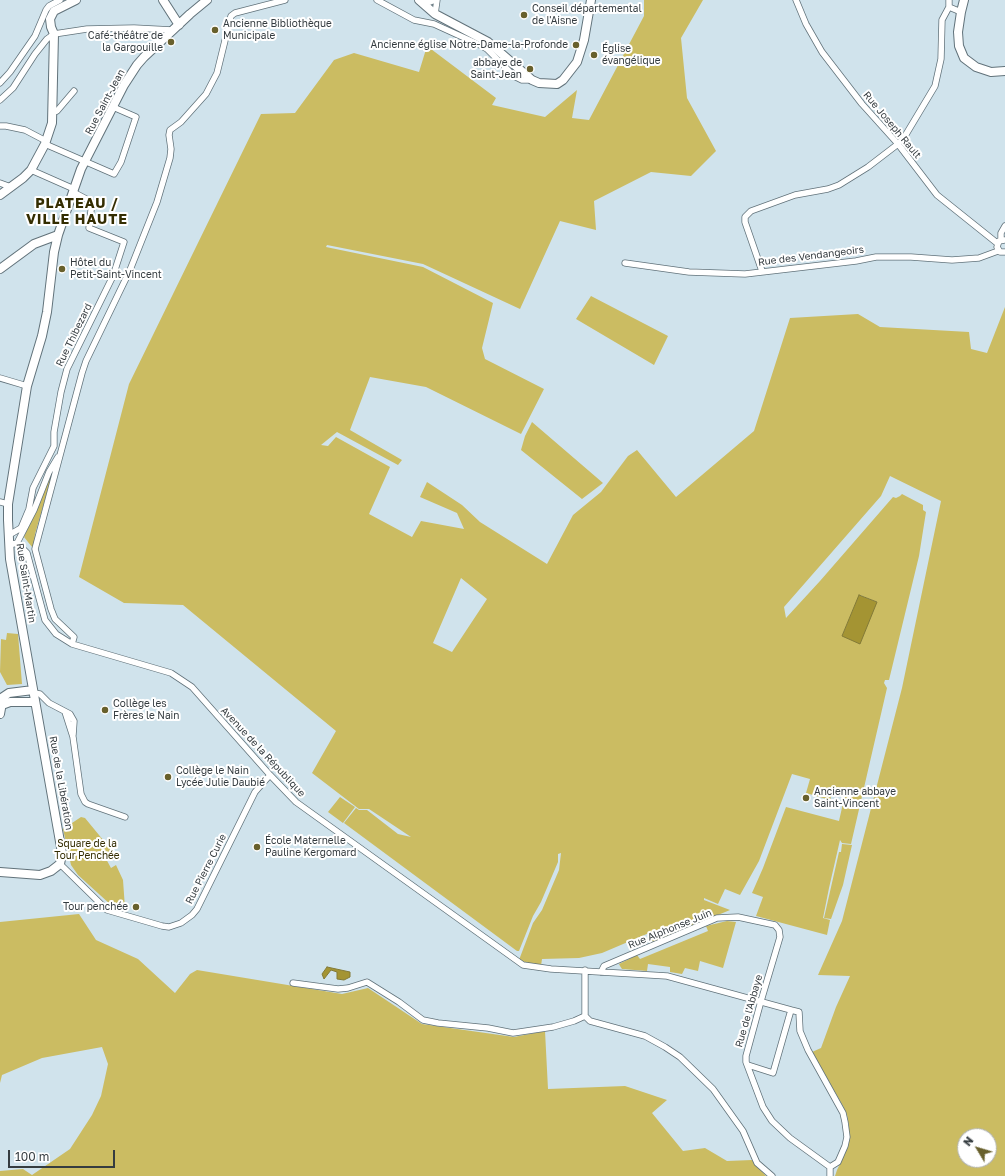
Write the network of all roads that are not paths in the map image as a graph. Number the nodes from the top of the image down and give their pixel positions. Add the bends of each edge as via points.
1 (60, 0) edge
2 (76, 0) edge
3 (163, 0) edge
4 (207, 0) edge
5 (285, 0) edge
6 (377, 0) edge
7 (418, 0) edge
8 (424, 0) edge
9 (436, 0) edge
10 (591, 0) edge
11 (796, 0) edge
12 (949, 0) edge
13 (964, 0) edge
14 (949, 7) junction
15 (961, 12) junction
16 (435, 14) junction
17 (176, 28) junction
18 (54, 34) junction
19 (1005, 71) edge
20 (532, 80) junction
21 (0, 83) edge
22 (74, 91) dead end
23 (0, 100) edge
24 (113, 107) junction
25 (53, 112) junction
26 (0, 126) edge
27 (46, 143) junction
28 (898, 144) junction
29 (84, 162) junction
30 (32, 170) junction
31 (0, 183) edge
32 (11, 187) junction
33 (74, 190) junction
34 (0, 194) edge
35 (1005, 226) edge
36 (58, 235) junction
37 (1001, 241) edge
38 (998, 250) junction
39 (1005, 252) edge
40 (625, 263) dead end
41 (0, 269) edge
42 (762, 271) junction
43 (0, 378) edge
44 (27, 386) junction
45 (62, 452) junction
46 (4, 503) edge
47 (9, 535) junction
48 (13, 544) junction
49 (72, 644) junction
50 (34, 691) junction
51 (49, 703) junction
52 (36, 704) junction
53 (1, 710) edge
54 (270, 775) junction
55 (125, 817) dead end
56 (60, 864) junction
57 (0, 872) edge
58 (775, 925) joint
59 (586, 970) junction
60 (601, 972) junction
61 (292, 983) dead end
62 (761, 1001) junction
63 (791, 1010) junction
64 (585, 1016) junction
65 (748, 1065) junction
66 (830, 1167) junction
67 (772, 1176) edge
68 (830, 1176) edge

1 - 21 street via 46,10 35,36
2 - 18 main road via 53,13 50,22
3 - 17 main road
4 - 17 main road, Rue Saint-Jean
5 - 45 street via 231,16 217,73 206,94 181,122 170,130 170,158 157,202 130,270 86,361
6 - 20 street via 414,20 434,24 480,45 514,76 522,80
7 - 16 main road
8 - 9 street
9 - 16 street
10 - 20 main road via 577,62 557,84
11 - 28 street, Rue Joseph Rault via 822,52 862,104
12 - 14 street
13 - 15 main road
14 - 15 street
14 - 28 street via 942,20 941,59 935,86
15 - 19 main road via 958,32 959,46 964,58 976,67 991,72
16 - 20 main road via 488,42
17 - 18 street via 87,28
17 - 24 main road, Rue Saint-Jean via 136,65
18 - 23 street via 47,39 10,91
18 - 25 main road
22 - 25 street via 57,111
24 - 29 main road, Rue Saint-Jean
24 - 29 street via 136,117 121,162 114,174
25 - 27 main road
26 - 27 street via 25,130
27 - 29 street
27 - 30 main road
28 - 37 street, Rue Joseph Rault via 937,194
28 - 42 street via 839,185 795,195 751,211 745,217 745,222
29 - 33 main road, Rue Saint-Jean
30 - 32 main road
30 - 33 street
31 - 32 street
32 - 34 main road
33 - 36 main road, Rue Saint-Jean
33 - 47 street, Rue Thibezard via 92,202 88,228 124,242 113,276 67,369 54,432 54,446 33,488 29,509 21,528
35 - 37 street via 1001,233
36 - 41 main road via 37,241
36 - 44 main road, Rue Saint-Martin via 47,312
37 - 38 street
38 - 39 street
38 - 42 street, Rue des Vendangeoirs via 979,258 952,260 876,257
40 - 42 street, Rue des Vendangeoirs via 689,272 745,274
43 - 44 street
44 - 46 main road, Rue Saint-Martin
45 - 48 street via 49,472 34,510
45 - 49 street via 35,549 51,609 55,619 74,637
46 - 47 main road, Rue Saint-Martin
47 - 48 main road, Rue Saint-Martin
48 - 49 street, Avenue de la République via 27,554 45,620 56,634
48 - 50 main road, Rue Saint-Martin
49 - 54 street, Avenue de la République via 171,672 192,687
50 - 51 street
50 - 52 main road, Rue Saint-Martin
50 - 53 main road via 9,693 3,697
51 - 52 street
51 - 55 street via 70,714 74,721 73,737 81,794 85,802
52 - 53 main road via 10,702
52 - 56 main road, Rue de la Libération via 60,835
54 - 56 street, Rue Pierre Curie via 255,792 192,915 181,923 169,927 162,926 107,910
54 - 59 street, Avenue de la République via 296,802 516,961 531,967
56 - 57 main road via 40,875
58 - 60 street, Rue Alphonse Juin via 738,917 717,918 604,966
58 - 62 street, Rue de l'Abbaye via 780,937
59 - 60 street, Avenue de la République
59 - 64 street
60 - 62 street, Avenue de la République via 667,976
61 - 64 street via 338,989 368,982 423,1020 513,1033 553,1027
62 - 63 street, Avenue de la République
62 - 65 street, Rue de l'Abbaye via 746,1056
63 - 65 street via 773,1072
63 - 66 street, Avenue de la République via 799,1012 800,1031 808,1050 843,1113 847,1137 842,1155 838,1162
64 - 67 street via 590,1021 645,1036 680,1057 713,1089 743,1131 757,1163
65 - 66 street, Rue de l'Abbaye via 763,1107 772,1121 790,1138
66 - 68 street

